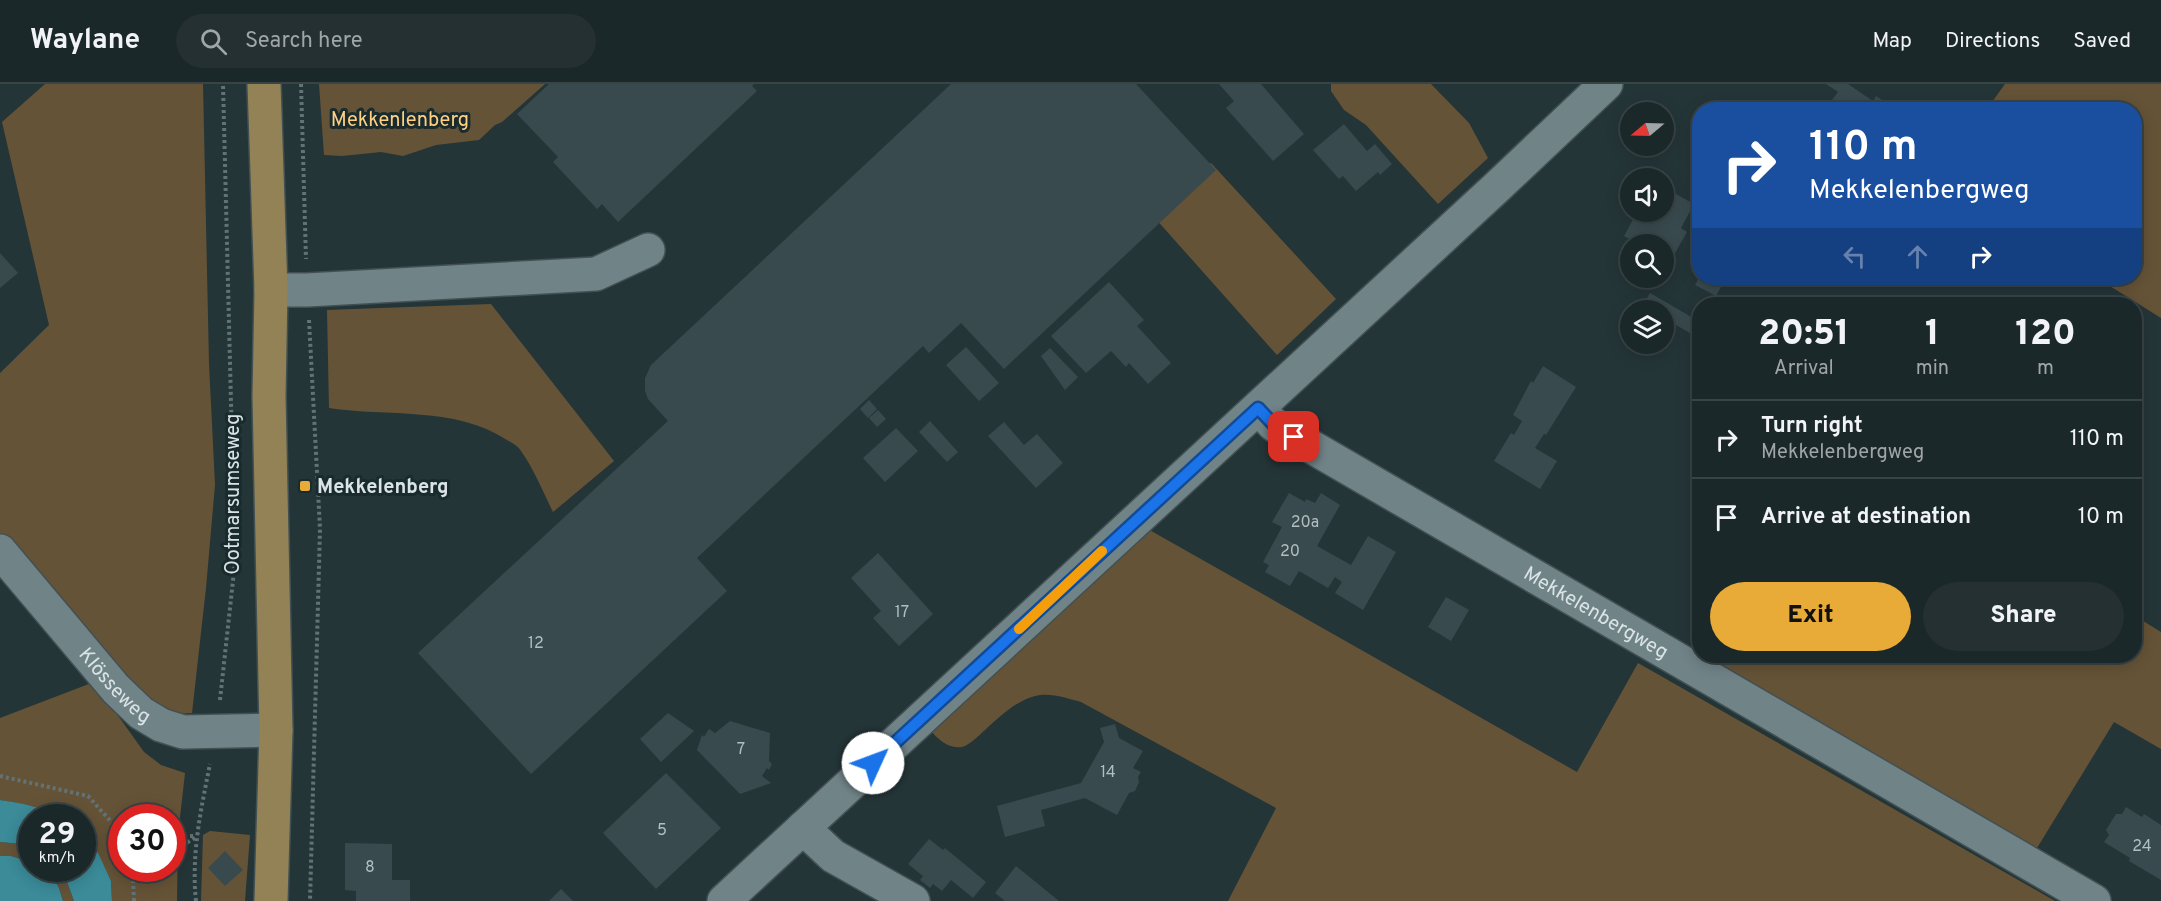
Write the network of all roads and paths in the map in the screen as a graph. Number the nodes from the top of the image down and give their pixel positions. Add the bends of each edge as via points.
1 (223, 84) edge
2 (264, 84) edge
3 (302, 84) edge
4 (1606, 84) edge
5 (648, 250) dead end
6 (271, 290) junction
7 (307, 290) junction
8 (1258, 408) junction
9 (0, 551) edge
10 (276, 730) junction
11 (217, 732) junction
12 (0, 776) edge
13 (108, 818) edge
14 (803, 828) junction
15 (186, 836) edge
16 (196, 836) junction
17 (186, 843) edge
18 (133, 882) edge
19 (134, 901) edge
20 (196, 901) edge
21 (271, 901) edge
22 (310, 901) edge
23 (724, 901) edge
24 (913, 901) edge
25 (2094, 901) edge

1 - 11 path, Ootmarsumseweg via 235,562
2 - 6 main road, Ootmarsumseweg
3 - 7 path
4 - 8 street
5 - 7 street via 596,274
6 - 7 street
6 - 10 main road, Ootmarsumseweg via 269,396
7 - 22 path via 320,529
8 - 14 street
8 - 25 street, Mekkelenbergweg via 1274,425
9 - 11 street, Klösseweg via 141,713 183,732
10 - 11 street, Klösseweg
10 - 21 main road, Ootmarsumseweg
11 - 16 path, Ootmarsumseweg
12 - 13 path via 88,796
14 - 23 street
14 - 24 street via 833,856
15 - 16 path
16 - 17 path
16 - 20 path, Ootmarsumseweg
18 - 19 path

